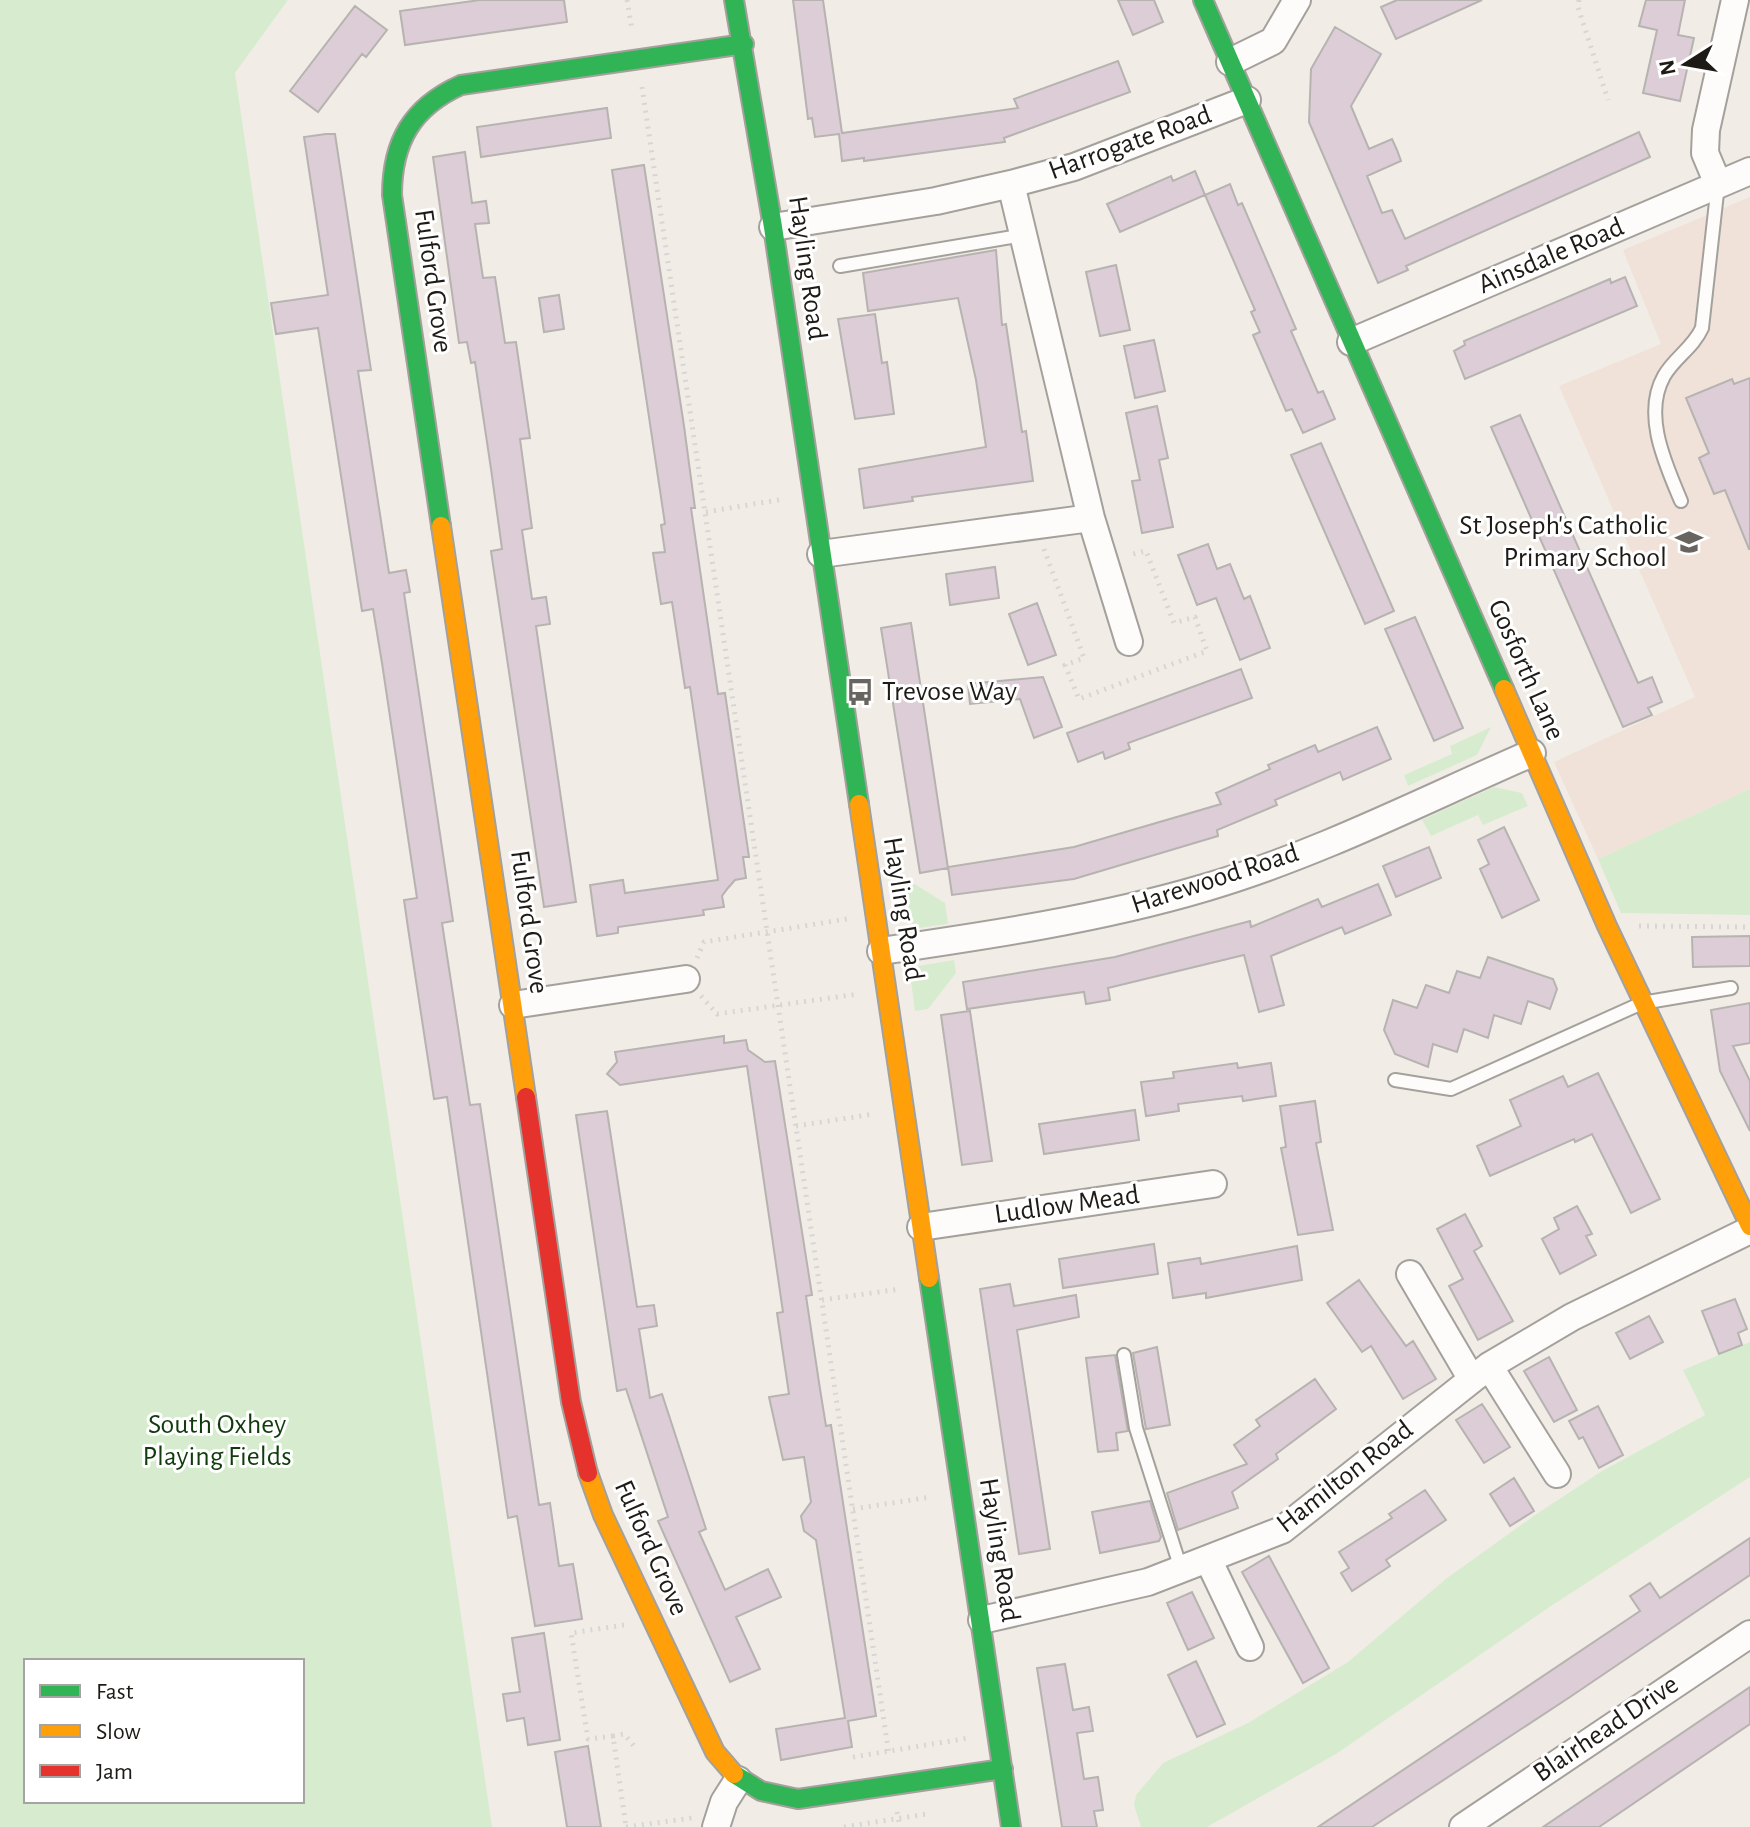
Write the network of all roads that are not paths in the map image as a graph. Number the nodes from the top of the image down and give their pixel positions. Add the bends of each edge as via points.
1 (734, 0) edge
2 (1203, 0) edge
3 (1297, 0) edge
4 (1735, 0) edge
5 (744, 44) junction
6 (1230, 62) junction
7 (1247, 100) junction
8 (1750, 171) edge
9 (1011, 184) junction
10 (1718, 184) junction
11 (773, 227) junction
12 (1024, 235) junction
13 (840, 266) dead end
14 (1351, 342) junction
15 (1681, 501) dead end
16 (1091, 518) junction
17 (821, 554) junction
18 (1129, 642) dead end
19 (1532, 753) junction
20 (881, 951) junction
21 (686, 979) road end
22 (1731, 988) dead end
23 (1642, 1003) junction
24 (513, 1005) junction
25 (1395, 1080) dead end
26 (1213, 1184) dead end
27 (921, 1227) junction
28 (1750, 1228) edge
29 (1410, 1274) dead end
30 (1124, 1355) dead end
31 (1480, 1372) junction
32 (1557, 1474) dead end
33 (1208, 1559) junction
34 (1181, 1569) junction
35 (982, 1620) junction
36 (1750, 1634) edge
37 (1250, 1647) dead end
38 (1003, 1769) junction
39 (738, 1780) junction
40 (717, 1821) edge
41 (1011, 1827) edge
42 (1463, 1827) edge

1 - 5 street, Hayling Road
2 - 6 street, Gosforth Lane
3 - 6 street via 1273,41
4 - 10 street via 1706,130 1705,153
5 - 11 street, Hayling Road
5 - 24 street, Fulford Grove via 477,81 442,92 417,111 393,157 392,195
6 - 7 street, Gosforth Lane
7 - 9 street, Harrogate Road via 1074,167
7 - 14 street, Gosforth Lane
8 - 10 street, Ainsdale Road
9 - 11 street
9 - 12 street
10 - 14 street, Ainsdale Road
10 - 15 lane via 1702,328 1695,344 1664,377 1657,412 1664,460
11 - 17 street, Hayling Road
12 - 13 lane
12 - 16 street
14 - 19 street, Gosforth Lane
16 - 17 street
16 - 18 street
17 - 20 street, Hayling Road
19 - 20 street, Harewood Road via 1311,849 1205,888 1101,915
19 - 23 street, Gosforth Lane
20 - 27 street, Hayling Road
21 - 24 street
22 - 23 lane
23 - 25 lane via 1451,1089
23 - 28 street, Gosforth Lane
24 - 39 street, Fulford Grove via 581,1450 603,1515 715,1752
26 - 27 street, Ludlow Mead
27 - 35 street, Hayling Road
28 - 31 street, Hamilton Road via 1572,1317
29 - 31 street
30 - 34 lane via 1136,1428
31 - 32 street
31 - 33 street, Hamilton Road via 1282,1530
33 - 34 street, Hamilton Road
33 - 37 street
34 - 35 street, Hamilton Road via 1148,1582
35 - 38 street, Hayling Road
36 - 42 street, Blairhead Drive
38 - 39 street, Fulford Grove via 798,1799 771,1795
38 - 41 street, Hayling Road
39 - 40 street

